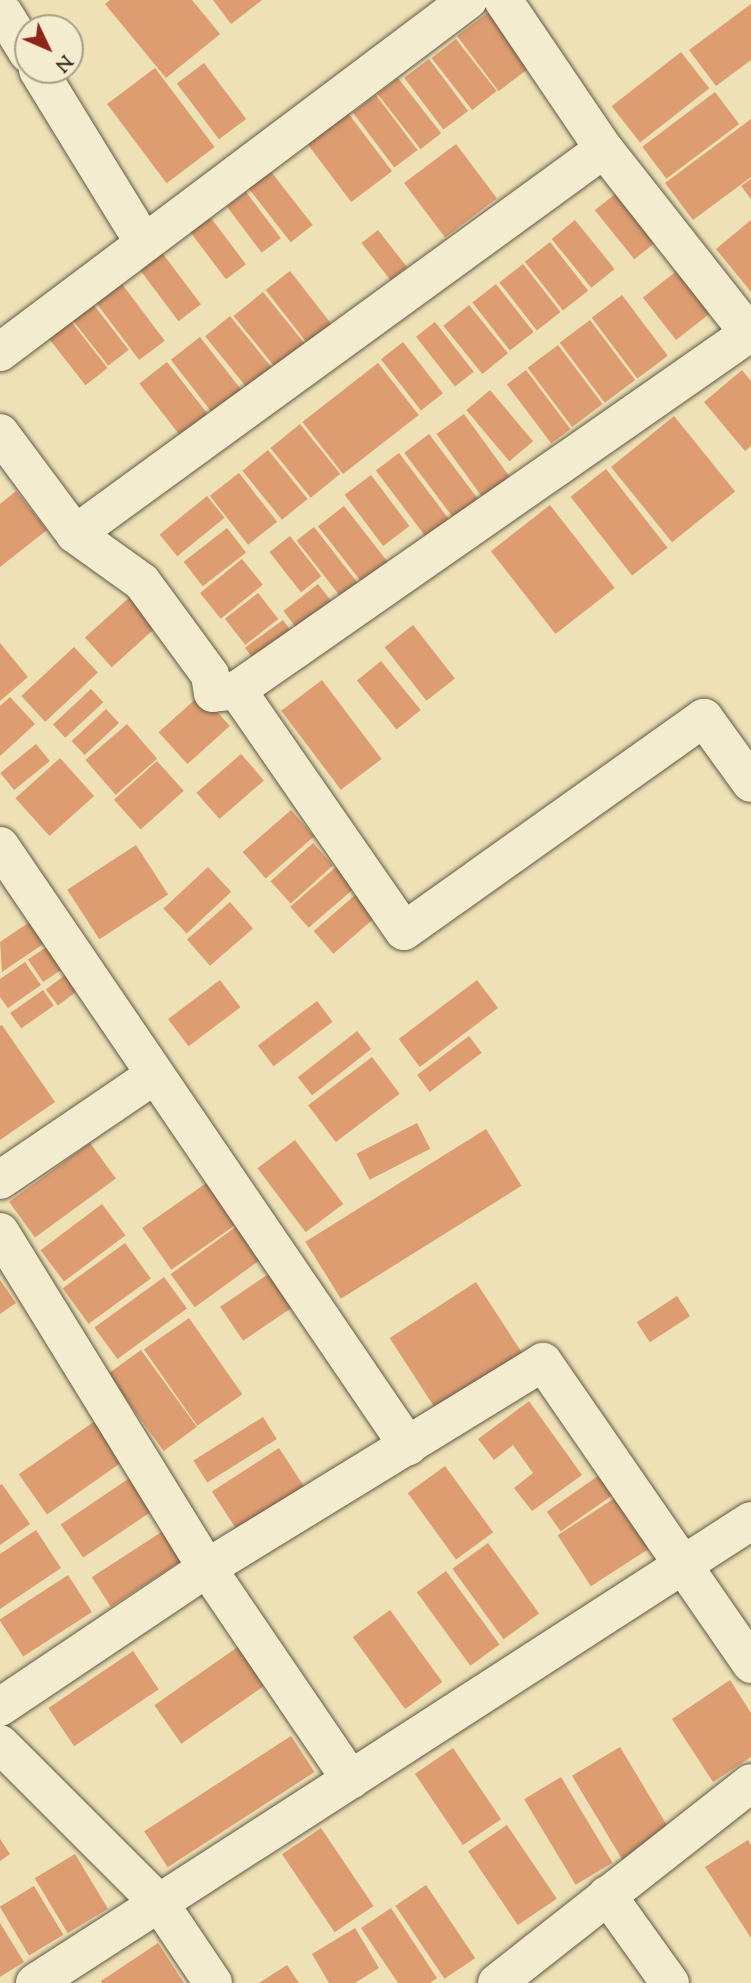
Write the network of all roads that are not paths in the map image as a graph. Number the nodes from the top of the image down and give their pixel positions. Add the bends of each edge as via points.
1 (468, 0) edge
2 (503, 0) edge
3 (47, 84) edge
4 (604, 149) junction
5 (144, 243) junction
6 (750, 333) edge
7 (0, 352) edge
8 (0, 433) edge
9 (75, 534) junction
10 (237, 690) junction
11 (751, 783) edge
12 (6, 870) edge
13 (153, 1076) junction
14 (0, 1180) edge
15 (0, 1232) edge
16 (408, 1446) junction
17 (751, 1521) edge
18 (686, 1564) junction
19 (207, 1568) junction
20 (751, 1664) edge
21 (0, 1707) edge
22 (0, 1744) edge
23 (351, 1780) junction
24 (751, 1783) edge
25 (607, 1895) junction
26 (160, 1903) junction
27 (35, 1983) edge
28 (213, 1983) edge
29 (496, 1983) edge
30 (670, 1983) edge

1 - 5 street
2 - 4 street
3 - 5 street
4 - 6 street
4 - 9 street
5 - 7 street
6 - 10 street
8 - 9 street
9 - 10 street via 142,582 210,675 213,693
10 - 11 street via 404,931 704,718
12 - 13 street
13 - 14 street
13 - 16 street
15 - 19 street
16 - 18 street via 543,1362
16 - 19 street
17 - 18 street
18 - 20 street
18 - 23 street
19 - 21 street
19 - 23 street
22 - 26 street
23 - 26 street
24 - 25 street
25 - 29 street
25 - 30 street
26 - 27 street
26 - 28 street

